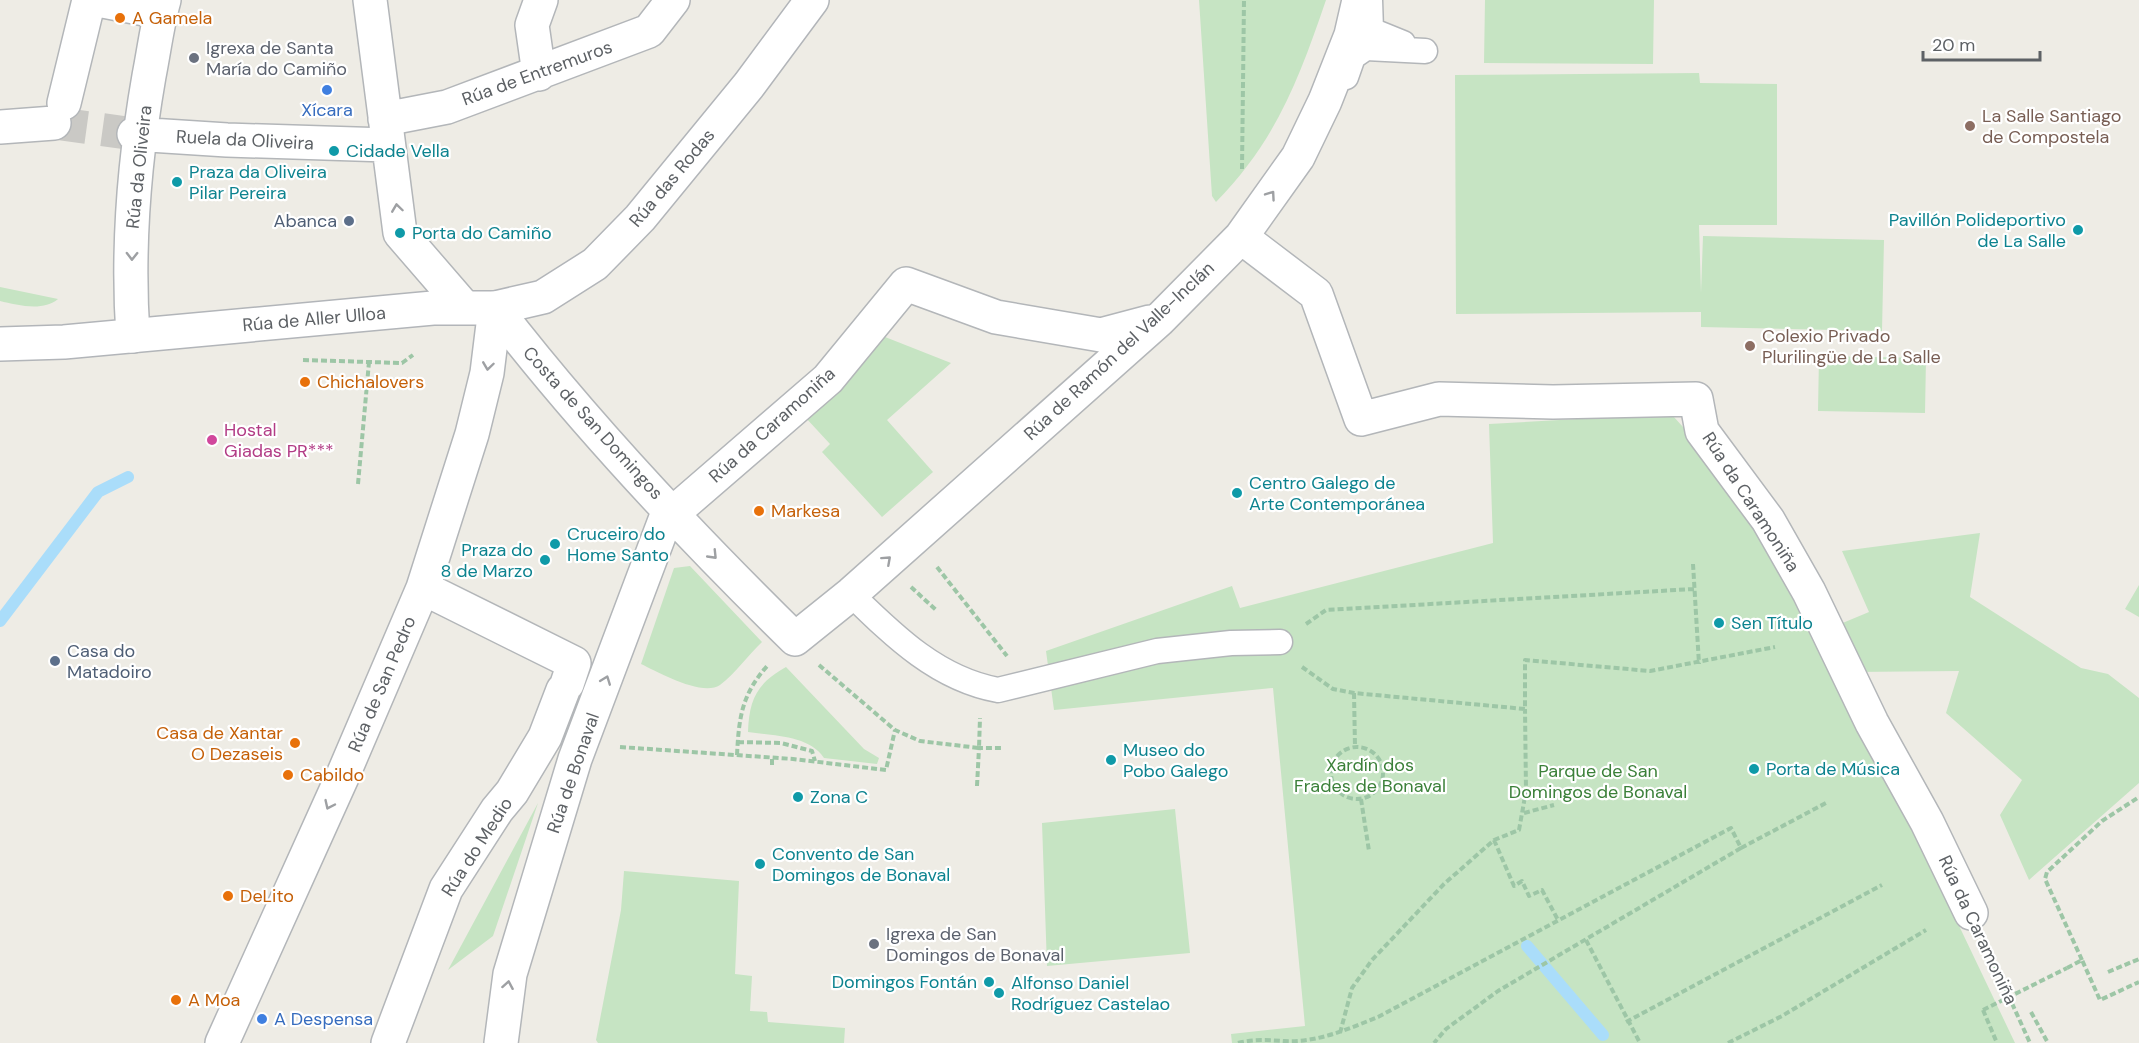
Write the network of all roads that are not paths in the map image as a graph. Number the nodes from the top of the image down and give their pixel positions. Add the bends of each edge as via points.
1 (89, 0) edge
2 (98, 0) edge
3 (370, 0) edge
4 (541, 0) edge
5 (673, 0) edge
6 (812, 0) edge
7 (1359, 0) edge
8 (1370, 0) edge
9 (162, 6) edge
10 (539, 74) junction
11 (0, 127) edge
12 (386, 132) junction
13 (136, 134) junction
14 (1295, 161) junction
15 (1241, 237) junction
16 (480, 308) junction
17 (1158, 320) junction
18 (133, 336) junction
19 (0, 344) edge
20 (673, 512) junction
21 (423, 588) junction
22 (851, 594) junction
23 (795, 639) joint
24 (1280, 642) road end
25 (1971, 913) road end
26 (222, 1043) edge
27 (388, 1043) edge
28 (501, 1043) edge

1 - 11 street via 59,113
2 - 9 street
3 - 12 street, Costa de San Domingos
4 - 10 street via 532,25
5 - 10 street, Rúa de Entremuros via 648,31
6 - 16 street, Rúa das Rodas via 704,141 640,218 595,264 543,297
7 - 14 street, Rúa de Ramón del Valle-Inclán via 1351,35 1325,101
8 - 14 lane via 1371,30 1425,51 1366,48 1353,57 1317,144
9 - 13 street, Rúa da Oliveira
10 - 12 street, Rúa de Entremuros
12 - 13 street, Ruela da Oliveira
16 -> 12 street, Costa de San Domingos via 400,233
13 -> 18 street, Rúa da Oliveira
15 -> 14 street, Rúa de Ramón del Valle-Inclán
15 - 17 street, Rúa de Ramón del Valle-Inclán
15 - 25 street, Rúa da Caramoniña via 1316,294 1361,419 1439,399 1696,399 1702,431 1768,520 1809,592
16 - 18 street, Rúa de Aller Ulloa
16 - 20 street, Costa de San Domingos via 542,369
16 -> 21 street, Rúa de San Pedro via 488,373
17 - 20 street, Rúa da Caramoniña via 1101,335 996,317 906,284 828,379
22 -> 17 street, Rúa de Ramón del Valle-Inclán
18 - 19 street, Rúa de Aller Ulloa
20 -> 23 street, Costa de San Domingos
28 -> 20 street, Rúa de Bonaval via 510,974 575,759 665,520
21 -> 26 street, Rúa de San Pedro
21 - 27 street, Rúa do Medio via 568,679 545,737 446,889
22 - 23 street, Rúa de Ramón del Valle-Inclán
22 - 24 lane via 931,665 984,688 998,690 1157,651

